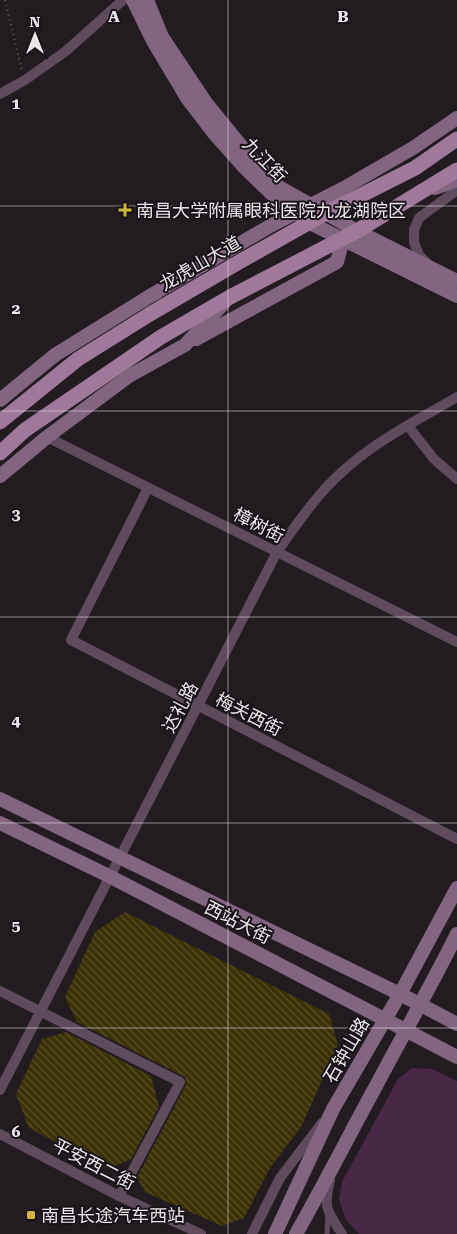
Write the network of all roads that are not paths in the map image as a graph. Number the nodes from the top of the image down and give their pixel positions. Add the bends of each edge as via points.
1 (123, 0) edge
2 (133, 0) edge
3 (147, 0) edge
4 (0, 94) edge
5 (457, 118) edge
6 (457, 127) edge
7 (457, 139) edge
8 (415, 168) junction
9 (457, 170) edge
10 (457, 180) edge
11 (457, 190) edge
12 (416, 196) junction
13 (311, 206) junction
14 (296, 213) junction
15 (326, 213) junction
16 (310, 223) junction
17 (357, 231) junction
18 (343, 239) junction
19 (239, 262) junction
20 (433, 270) junction
21 (457, 281) edge
22 (150, 296) junction
23 (457, 296) edge
24 (230, 297) junction
25 (185, 345) junction
26 (6, 390) edge
27 (457, 397) edge
28 (0, 400) edge
29 (0, 422) edge
30 (408, 426) junction
31 (47, 438) junction
32 (0, 453) edge
33 (0, 476) edge
34 (457, 479) edge
35 (148, 488) junction
36 (277, 552) junction
37 (457, 642) edge
38 (199, 706) junction
39 (0, 798) edge
40 (0, 823) edge
41 (457, 840) edge
42 (119, 856) junction
43 (109, 876) junction
44 (457, 888) edge
45 (457, 934) edge
46 (0, 991) edge
47 (400, 994) junction
48 (421, 1005) junction
49 (40, 1011) junction
50 (385, 1019) junction
51 (457, 1024) edge
52 (405, 1030) junction
53 (457, 1057) edge
54 (0, 1090) edge
55 (333, 1109) junction
56 (0, 1134) edge
57 (333, 1169) junction
58 (120, 1196) junction
59 (328, 1212) junction
60 (252, 1232) edge
61 (201, 1234) edge
62 (274, 1234) edge
63 (296, 1234) edge
64 (327, 1234) edge
65 (342, 1234) edge

1 - 4 street via 66,51
2 - 14 main road, 九江街 via 187,98 245,168
3 - 13 main road, 九江街 via 162,37 232,136 279,187
5 - 13 main road via 413,148
6 - 8 main road
7 - 8 main road, 龙虎山大道
8 - 15 main road, 龙虎山大道
9 - 12 main road
10 - 12 main road
11 - 20 street via 419,218 414,230 419,255
12 - 17 main road
13 - 14 main road
13 - 15 main road, 九江街
14 - 16 main road, 九江街
14 - 22 main road
15 - 16 main road, 龙虎山大道
15 - 17 main road, 九江街
16 - 18 main road, 九江街
16 - 19 main road, 龙虎山大道
17 - 18 main road
17 - 20 main road, 九江街
18 - 23 main road, 九江街
18 - 24 main road
18 - 25 main road via 336,262
19 - 22 main road
19 - 29 main road, 龙虎山大道 via 78,359
20 - 21 main road, 九江街
22 - 26 main road via 55,355
24 - 25 main road
24 - 32 main road via 161,337 25,430
25 - 31 main road via 128,376
26 - 28 main road
27 - 30 street, 达礼路
30 - 34 street via 434,459
30 - 36 street, 达礼路 via 370,449 342,472 310,506
31 - 33 main road
31 - 35 street, 樟树街
35 - 36 street, 樟树街
35 - 38 street, 梅关西街 via 71,640
36 - 37 street, 樟树街
36 - 38 street, 达礼路
38 - 41 street, 梅关西街
38 - 42 street, 达礼路
39 - 42 main road, 西站大街
40 - 43 main road, 西站大街
42 - 43 street, 达礼路
42 - 47 main road, 西站大街
43 - 49 street, 达礼路
43 - 50 main road, 西站大街
44 - 47 main road, 石钟山路
45 - 48 main road
46 - 49 street
47 - 48 main road, 西站大街
47 - 50 main road, 石钟山路
48 - 51 main road, 西站大街
48 - 52 main road
49 - 54 street, 达礼路
49 - 58 street via 180,1082
50 - 52 main road, 西站大街
50 - 55 main road, 石钟山路
52 - 53 main road, 西站大街
52 - 57 main road
55 - 60 street via 280,1178
55 - 62 main road, 石钟山路
56 - 58 street, 平安西二街
57 - 59 street via 326,1198
57 - 63 main road
58 - 61 street, 平安西二街
59 - 64 lane
59 - 65 street

